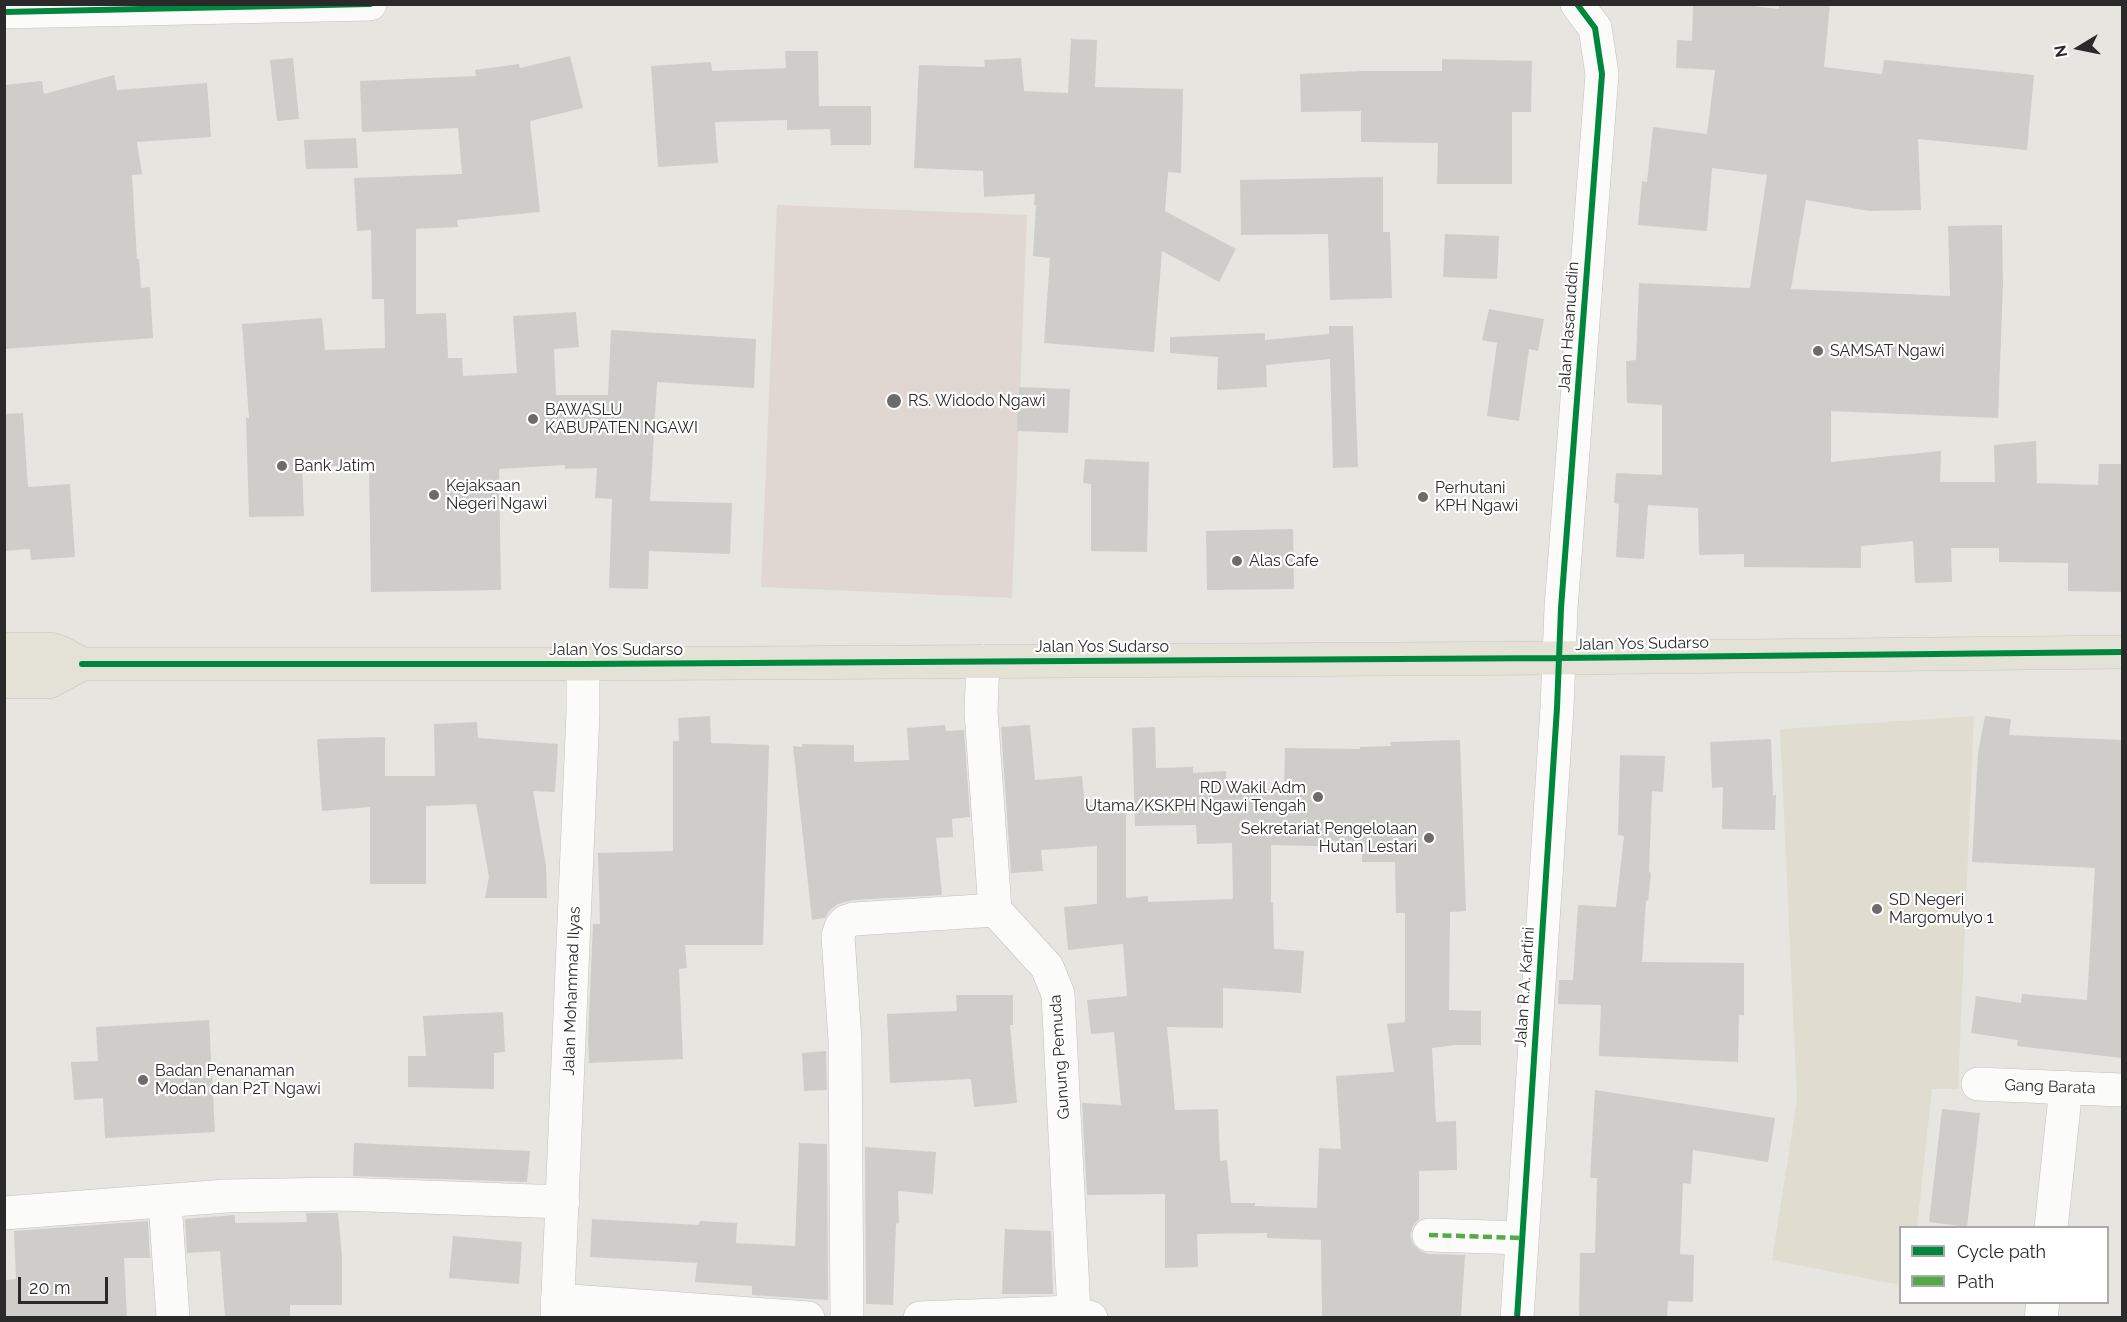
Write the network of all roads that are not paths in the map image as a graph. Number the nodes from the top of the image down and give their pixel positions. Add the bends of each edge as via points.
1 (370, 4) edge
2 (1577, 4) edge
3 (199, 6) edge
4 (4, 12) edge
5 (4, 649) edge
6 (2122, 652) edge
7 (1559, 658) junction
8 (983, 661) junction
9 (82, 664) junction
10 (584, 664) junction
11 (4, 682) edge
12 (995, 910) junction
13 (1978, 1084) dead end
14 (2066, 1087) junction
15 (2122, 1090) edge
16 (165, 1202) junction
17 (562, 1202) junction
18 (4, 1213) edge
19 (2051, 1226) edge
20 (1429, 1235) dead end
21 (1522, 1238) junction
22 (557, 1309) edge
23 (1083, 1315) edge
24 (173, 1317) edge
25 (808, 1317) edge
26 (847, 1317) edge
27 (920, 1317) edge
28 (1517, 1317) edge

1 - 3 street
2 - 7 street, Jalan Hasanuddin via 1595,28 1602,74
3 - 4 street
5 - 9 main road, Jalan Yos Sudarso via 50,649
6 - 7 main road, Jalan Yos Sudarso
7 - 8 main road, Jalan Yos Sudarso
7 - 21 street, Jalan R.A. Kartini
8 - 10 main road, Jalan Yos Sudarso
8 - 12 street via 981,711
9 - 10 main road, Jalan Yos Sudarso
9 - 11 main road, Jalan Yos Sudarso via 49,682
10 - 17 street, Jalan Mohammad Ilyas
12 - 23 street, Gunung Pemuda via 1047,967 1058,993
12 - 26 street via 854,919 840,927
13 - 14 street, Gang Barata
14 - 15 street, Gang Barata
14 - 19 street
16 - 17 street via 226,1196 341,1194
16 - 18 street
16 - 24 street
17 - 22 street, Jalan Mohammad Ilyas
20 - 21 street
21 - 28 street, Jalan R.A. Kartini
22 - 25 street
23 - 27 street

